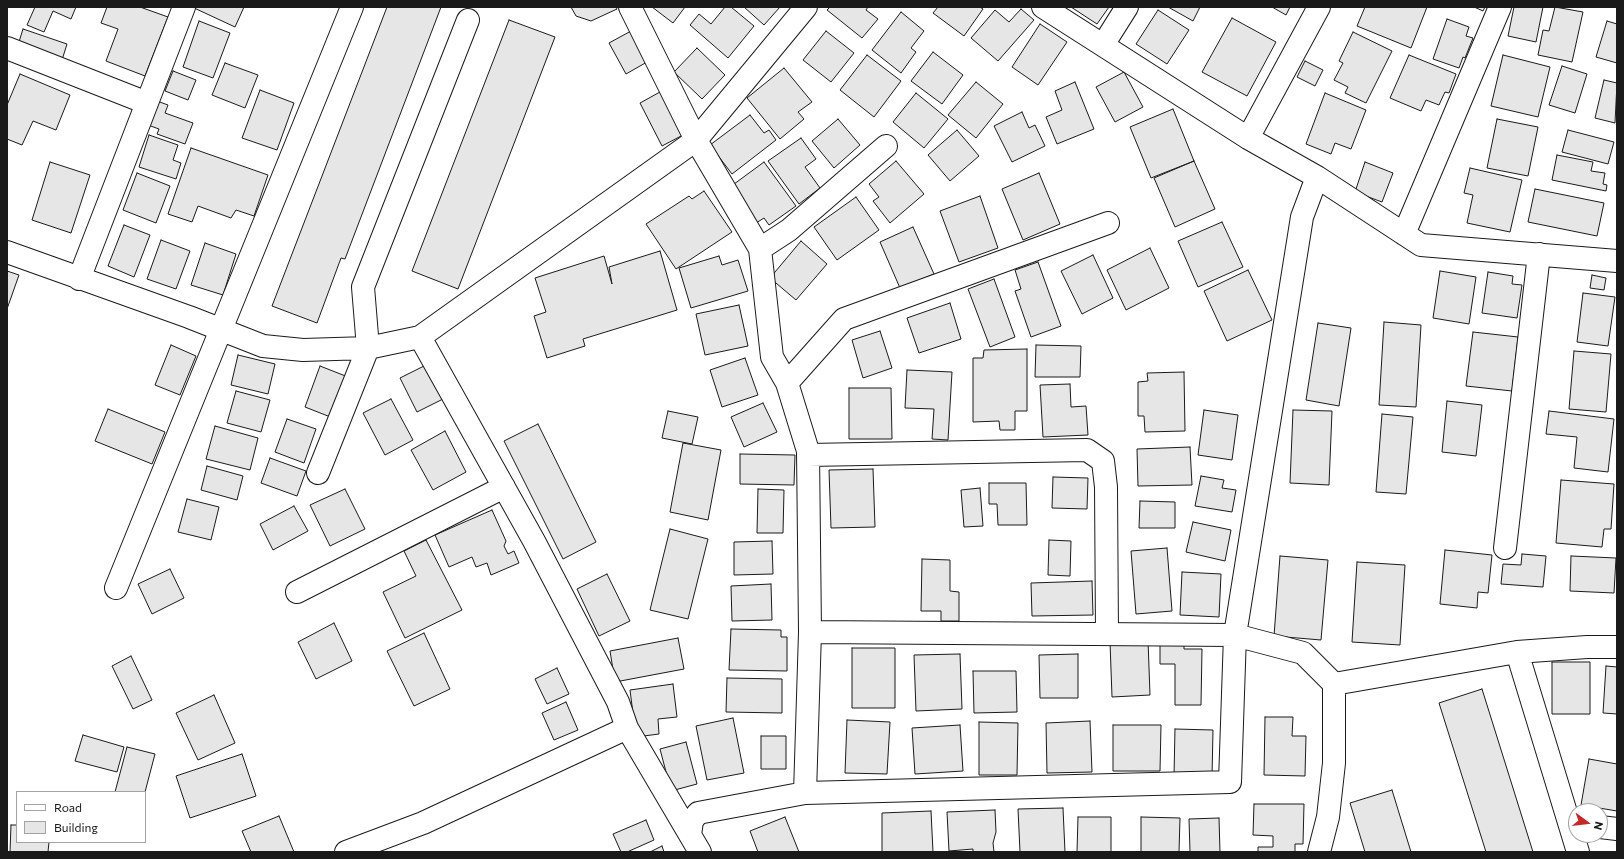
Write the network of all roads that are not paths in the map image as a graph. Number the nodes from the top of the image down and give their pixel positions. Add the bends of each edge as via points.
1 (184, 7) edge
2 (352, 7) edge
3 (630, 7) edge
4 (806, 7) edge
5 (1042, 7) edge
6 (1127, 7) edge
7 (1319, 7) edge
8 (1500, 7) edge
9 (468, 20) dead end
10 (1103, 45) junction
11 (7, 48) edge
12 (147, 104) junction
13 (1248, 138) junction
14 (696, 140) junction
15 (886, 146) dead end
16 (1317, 177) junction
17 (1108, 223) dead end
18 (1404, 234) junction
19 (760, 249) junction
20 (7, 252) edge
21 (1539, 254) junction
22 (1616, 256) edge
23 (79, 279) junction
24 (222, 330) junction
25 (420, 337) junction
26 (368, 348) junction
27 (787, 383) junction
28 (808, 455) junction
29 (318, 473) dead end
30 (504, 487) junction
31 (1505, 548) dead end
32 (116, 588) dead end
33 (297, 592) dead end
34 (810, 632) junction
35 (1107, 634) junction
36 (1235, 635) junction
37 (1617, 647) edge
38 (1516, 652) junction
39 (1334, 684) junction
40 (627, 728) junction
41 (805, 793) junction
42 (1568, 809) edge
43 (695, 844) edge
44 (346, 852) edge
45 (1319, 852) edge

1 - 12 street
2 - 24 street
3 - 14 street
4 - 14 street
5 - 10 street
6 - 10 street
7 - 13 street
8 - 18 street
9 - 26 street via 363,287
10 - 13 street
11 - 12 street
12 - 23 street
13 - 16 street
14 - 19 street
14 - 25 street
15 - 19 street via 789,230
16 - 18 street
16 - 36 street via 1302,216
17 - 27 street via 844,319
18 - 21 street via 1421,245
19 - 27 street via 772,357
20 - 23 street
21 - 22 street
21 - 31 street
23 - 24 street
24 - 26 street via 263,346 303,350
24 - 32 street
25 - 26 street
25 - 30 street
26 - 29 street
27 - 28 street
28 - 34 street
28 - 35 street via 1087,450 1103,461 1106,487
30 - 33 street
30 - 40 street via 618,702
34 - 35 street
34 - 41 street
35 - 36 street
36 - 39 street via 1303,653
36 - 41 street via 1230,782
37 - 38 street
38 - 39 street
38 - 42 street
39 - 45 street via 1334,763 1328,817
40 - 43 street
40 - 44 street via 423,823
41 - 43 street via 698,814 692,821

